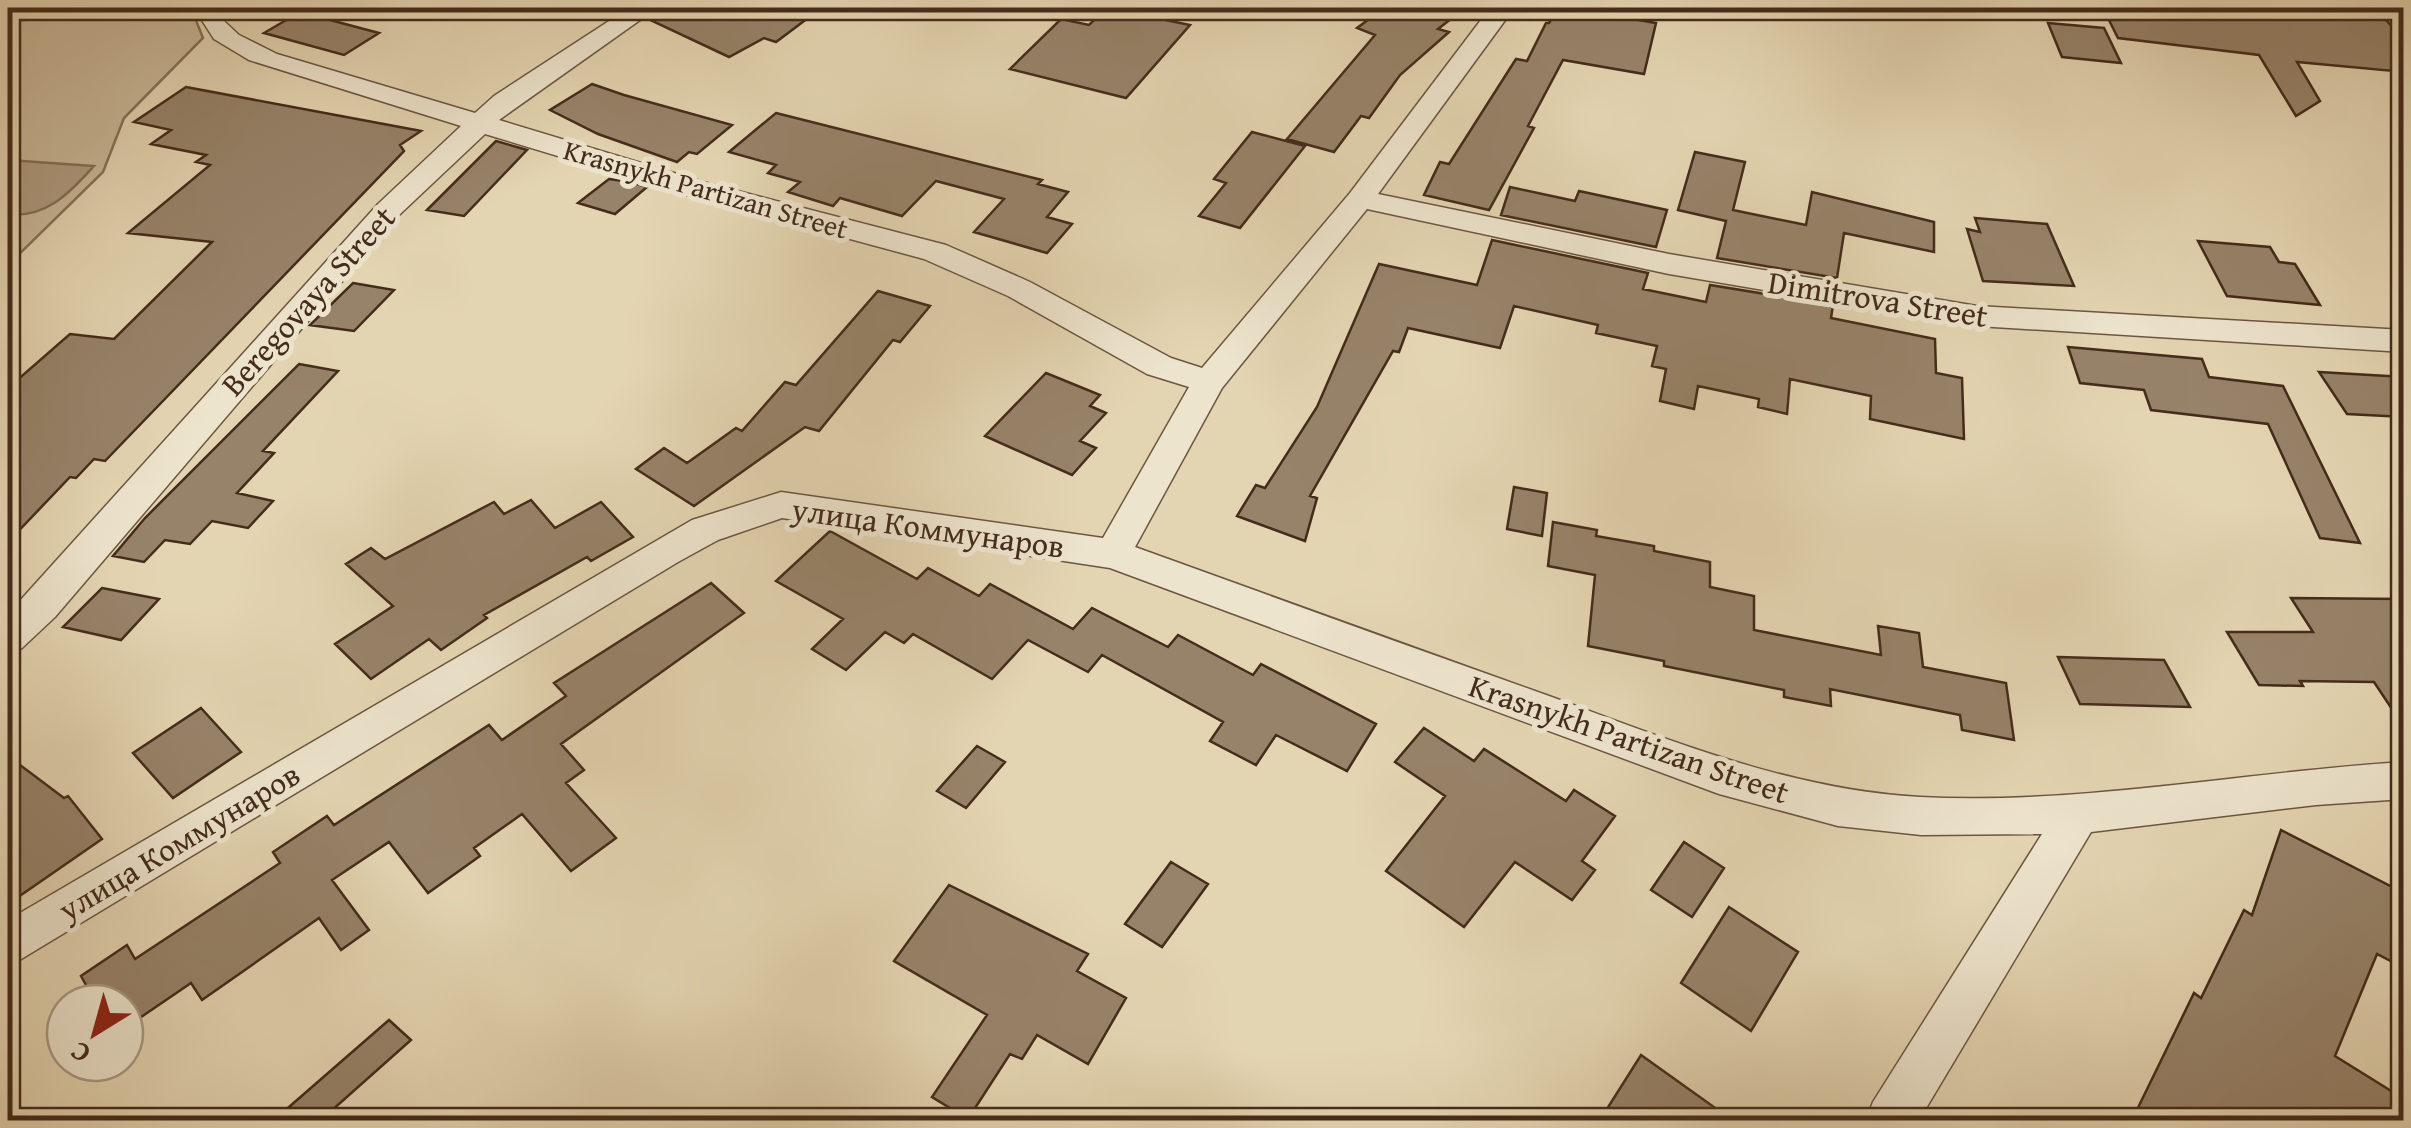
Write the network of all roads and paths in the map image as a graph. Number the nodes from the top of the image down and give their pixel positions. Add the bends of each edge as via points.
1 (206, 8) edge
2 (646, 8) edge
3 (1502, 8) edge
4 (476, 124) junction
5 (1360, 199) junction
6 (2404, 341) edge
7 (1208, 382) junction
8 (1113, 554) junction
9 (8, 637) edge
10 (2404, 780) edge
11 (2078, 814) junction
12 (8, 945) edge
13 (1891, 1120) edge

1 - 4 street, Krasnykh Partizan Street via 212,26 246,50
2 - 4 street, Beregovaya Street
3 - 5 street
4 - 7 street, Krasnykh Partizan Street via 935,252 1020,289 1146,359
4 - 9 street, Beregovaya Street via 348,252
5 - 6 street, Dimitrova Street via 1669,264 1977,316
5 - 7 street
7 - 8 street
8 - 11 street, Krasnykh Partizan Street via 1780,795 1920,816
8 - 12 street, улица Коммунаров via 833,510 780,506 740,516 665,552
10 - 11 street, Krasnykh Partizan Street
11 - 13 street

